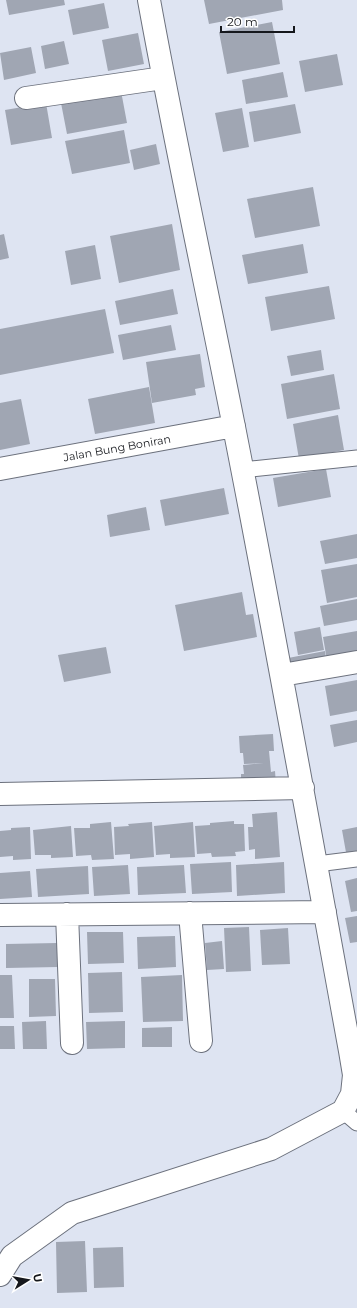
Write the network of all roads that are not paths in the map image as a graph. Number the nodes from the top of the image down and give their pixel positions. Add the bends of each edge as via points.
1 (149, 0) edge
2 (163, 78) junction
3 (26, 98) dead end
4 (234, 426) junction
5 (357, 458) edge
6 (0, 469) edge
7 (242, 470) junction
8 (357, 662) edge
9 (282, 675) junction
10 (303, 788) junction
11 (0, 794) edge
12 (357, 859) edge
13 (317, 864) junction
14 (325, 912) junction
15 (190, 913) junction
16 (67, 914) junction
17 (0, 915) edge
18 (201, 1041) dead end
19 (72, 1043) dead end
20 (350, 1117) edge
21 (0, 1275) edge

1 - 2 street
2 - 3 street
2 - 4 street
4 - 6 street, Jalan Bung Boniran
4 - 7 street
5 - 7 lane
7 - 9 street
8 - 9 street
9 - 10 street
10 - 11 street
10 - 13 street
12 - 13 lane
13 - 14 street
14 - 15 street
14 - 20 street via 354,1075
15 - 16 street
15 - 18 street
16 - 17 street
16 - 19 street
20 - 21 street via 271,1149 72,1213 12,1256

